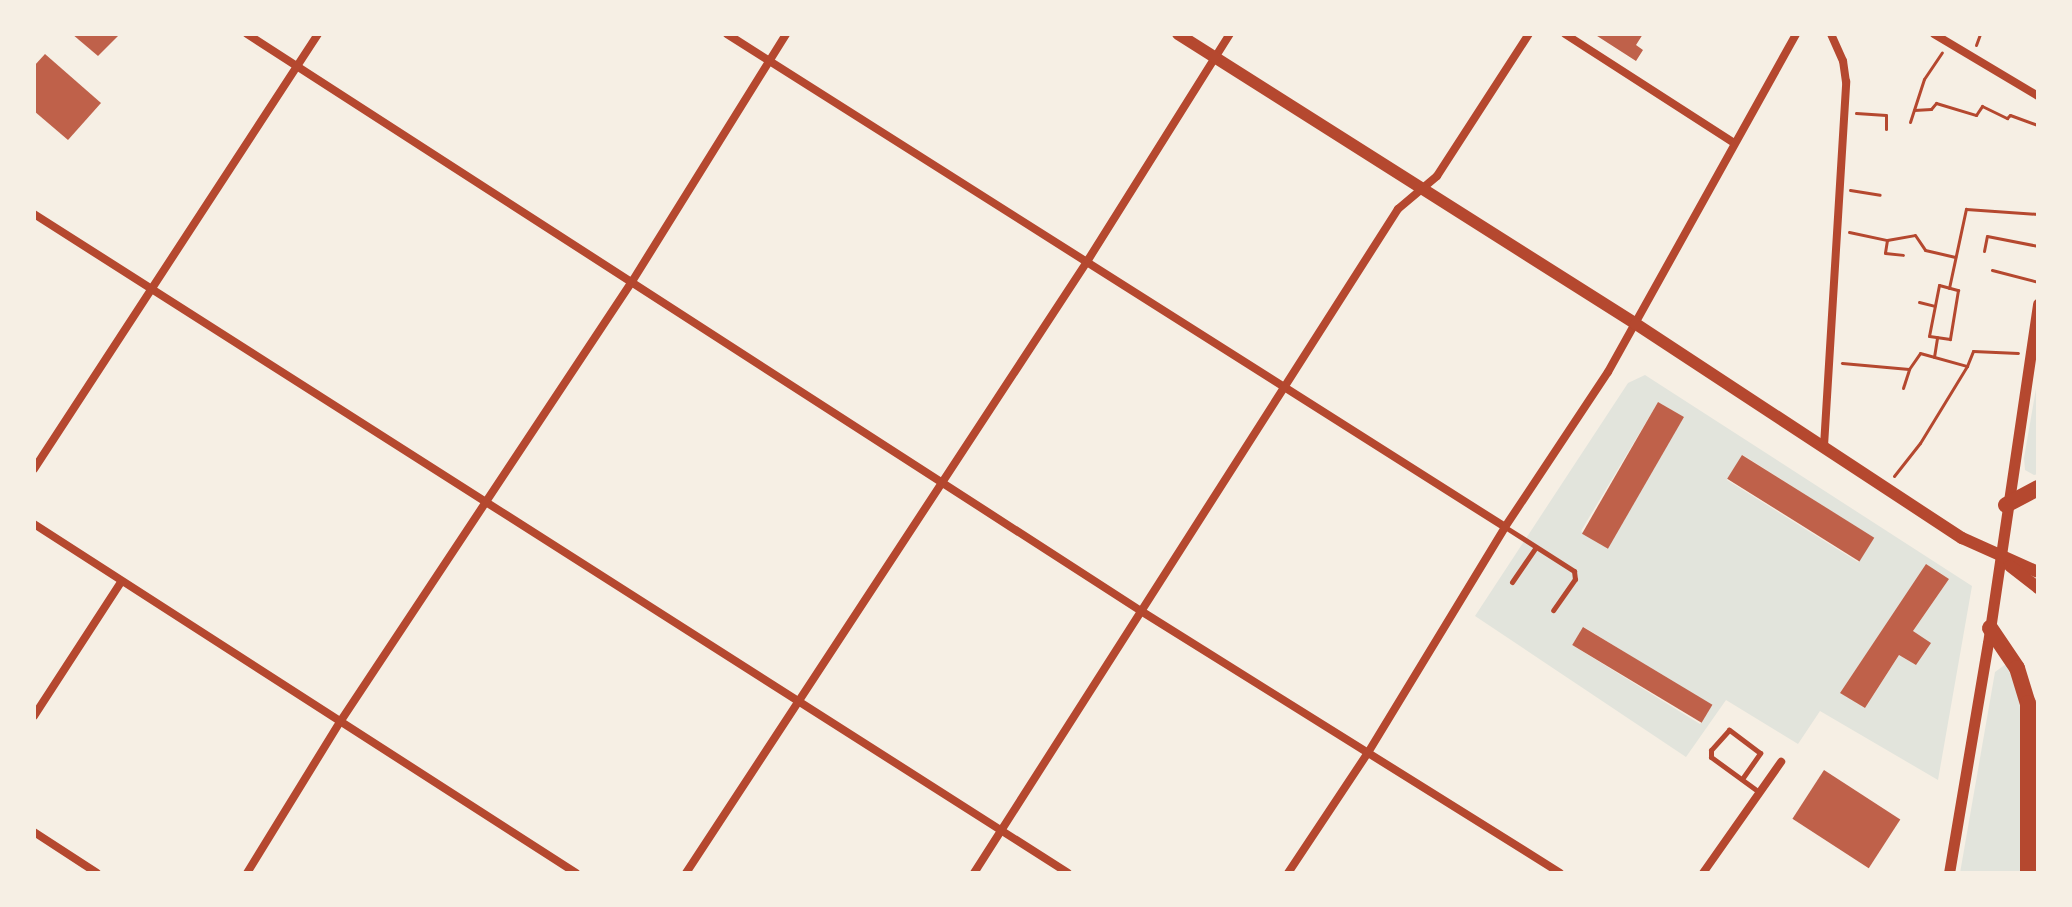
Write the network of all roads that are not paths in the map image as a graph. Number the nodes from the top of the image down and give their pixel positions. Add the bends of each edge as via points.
1 (247, 34) edge
2 (318, 34) edge
3 (727, 34) edge
4 (786, 34) edge
5 (1178, 34) edge
6 (1230, 34) edge
7 (1529, 34) edge
8 (1565, 34) edge
9 (1796, 34) edge
10 (1831, 34) edge
11 (1934, 34) edge
12 (1215, 58) junction
13 (768, 61) junction
14 (298, 66) junction
15 (2038, 96) edge
16 (1734, 143) junction
17 (1422, 189) junction
18 (34, 214) edge
19 (1088, 260) junction
20 (633, 280) junction
21 (152, 291) junction
22 (2038, 304) edge
23 (1636, 324) junction
24 (1285, 386) junction
25 (1824, 446) junction
26 (34, 469) edge
27 (941, 483) junction
28 (2038, 488) edge
29 (485, 502) junction
30 (2006, 505) junction
31 (34, 524) edge
32 (1505, 527) junction
33 (1536, 547) junction
34 (1998, 557) junction
35 (2038, 572) edge
36 (121, 582) junction
37 (1512, 582) dead end
38 (2038, 588) edge
39 (1553, 610) dead end
40 (1141, 611) junction
41 (1990, 628) junction
42 (800, 703) junction
43 (34, 716) edge
44 (340, 722) junction
45 (1369, 751) junction
46 (1781, 762) dead end
47 (1742, 779) junction
48 (1759, 792) junction
49 (1001, 831) junction
50 (34, 832) edge
51 (97, 873) edge
52 (247, 873) edge
53 (576, 873) edge
54 (686, 873) edge
55 (974, 873) edge
56 (1068, 873) edge
57 (1288, 873) edge
58 (1560, 873) edge
59 (1703, 873) edge
60 (1949, 873) edge
61 (2028, 873) edge

1 - 14 street
2 - 14 street
3 - 13 street
4 - 13 street
5 - 12 main road
6 - 12 street
7 - 17 street via 1437,176
8 - 16 street
9 - 16 street
10 - 25 street via 1843,61 1844,112
11 - 15 street
12 - 17 main road
12 - 19 street
13 - 19 street
13 - 20 street
14 - 20 street
14 - 21 street
16 - 23 street
17 - 23 main road
17 - 24 street via 1398,209
18 - 21 street
19 - 24 street
19 - 27 street
20 - 27 street
20 - 29 street
21 - 26 street
21 - 29 street
22 - 30 street
23 - 25 main road
23 - 32 street
24 - 32 street
24 - 40 street
25 - 34 main road
27 - 40 street
27 - 42 street
28 - 30 highway
29 - 42 street
29 - 44 street
30 - 34 street
31 - 36 street
32 - 33 lane
32 - 45 street
33 - 37 lane
33 - 39 lane via 1575,575
34 - 35 main road
34 - 38 main road
34 - 41 street
36 - 43 street
36 - 44 street
40 - 45 street
40 - 49 street
41 - 60 street
41 - 61 highway via 2017,668 2028,703
42 - 49 street
42 - 54 street
44 - 52 street
44 - 53 street
45 - 57 street
45 - 58 street
46 - 48 street
47 - 47 lane via 1710,754 1729,730 1760,753
47 - 48 lane
48 - 59 street
49 - 55 street
49 - 56 street
50 - 51 street

